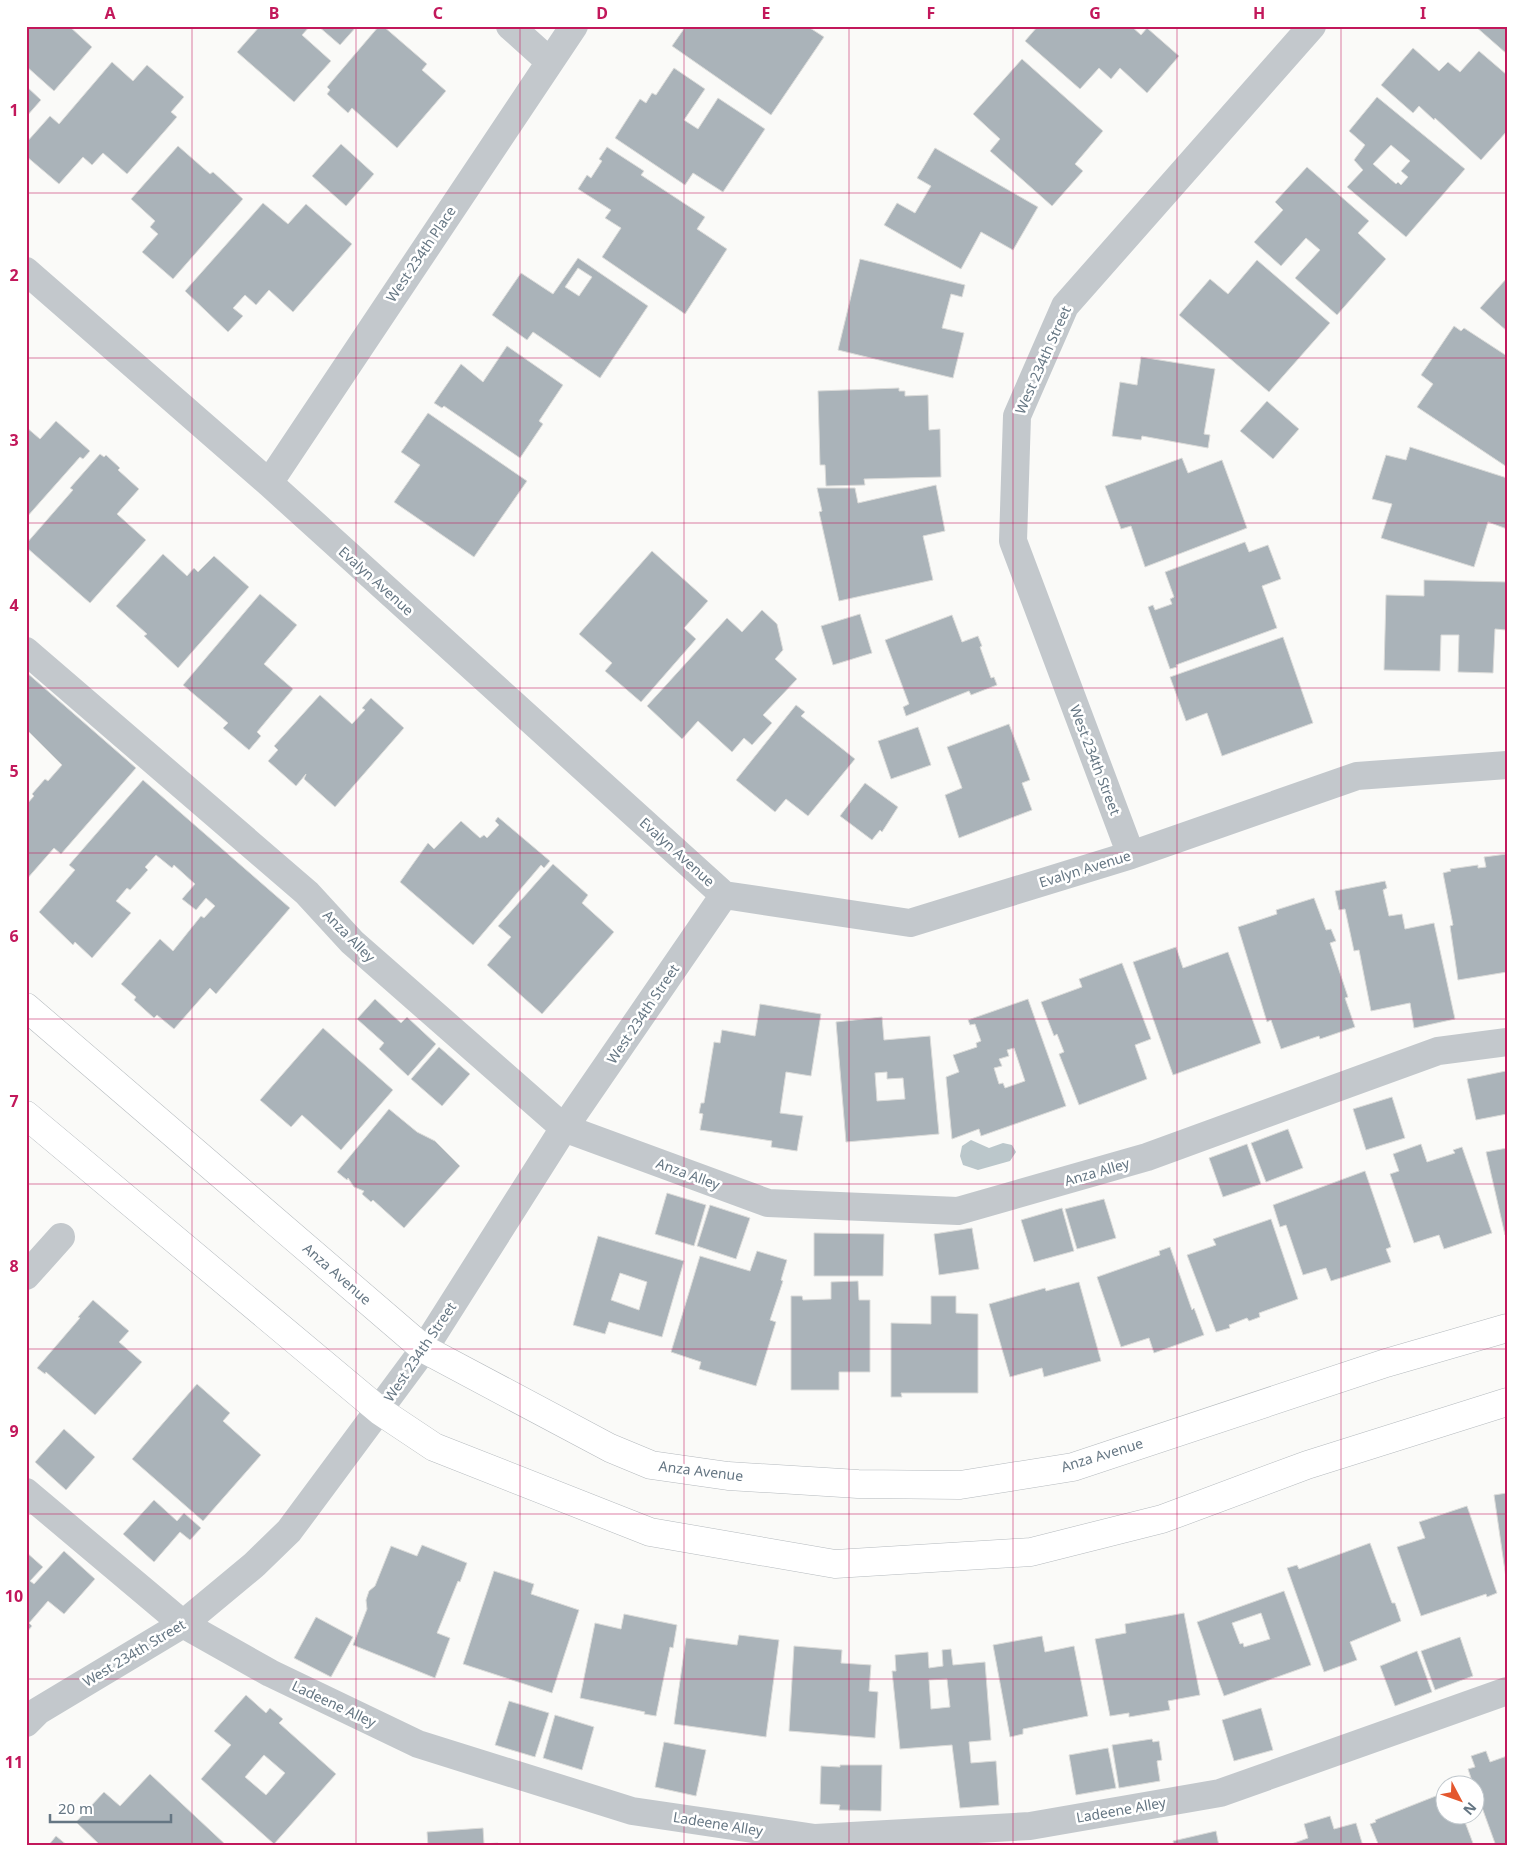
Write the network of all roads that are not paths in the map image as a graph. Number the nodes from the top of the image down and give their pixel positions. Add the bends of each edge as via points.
1 (510, 26) edge
2 (574, 26) edge
3 (1312, 26) edge
4 (549, 61) junction
5 (26, 271) edge
6 (269, 483) junction
7 (26, 651) edge
8 (1507, 765) edge
9 (1131, 855) junction
10 (724, 895) junction
11 (26, 1007) edge
12 (1507, 1042) edge
13 (26, 1115) edge
14 (564, 1128) junction
15 (61, 1237) dead end
16 (26, 1276) edge
17 (1507, 1328) edge
18 (424, 1349) junction
19 (1507, 1402) edge
20 (380, 1411) junction
21 (26, 1492) edge
22 (183, 1624) junction
23 (1507, 1691) edge
24 (26, 1723) edge

1 - 4 street
2 - 4 street, West 234th Place
3 - 9 street, West 234th Street via 1065,306 1017,416 1013,541
4 - 6 street, West 234th Place
5 - 6 street, Evalyn Avenue
6 - 10 street, Evalyn Avenue
7 - 14 street, Anza Alley via 307,893 352,942
8 - 9 street, Evalyn Avenue via 1357,776
9 - 10 street, Evalyn Avenue via 910,923
10 - 14 street, West 234th Street
11 - 18 main road, Anza Avenue
12 - 14 street, Anza Alley via 1438,1051 1147,1158 958,1211 768,1203
13 - 20 main road
14 - 18 street, West 234th Street
15 - 16 street
17 - 18 main road, Anza Avenue via 1386,1363 1073,1466 960,1485 858,1484 728,1476 651,1465 610,1448
18 - 20 street, West 234th Street
19 - 20 main road via 1307,1465 1162,1519 1031,1552 835,1564 650,1532 434,1447
20 - 22 street, West 234th Street via 289,1531
21 - 22 street, Ladeene Alley
22 - 23 street, Ladeene Alley via 270,1673 418,1744 632,1811 815,1838 1030,1826 1220,1793
22 - 24 street, West 234th Street via 38,1711

